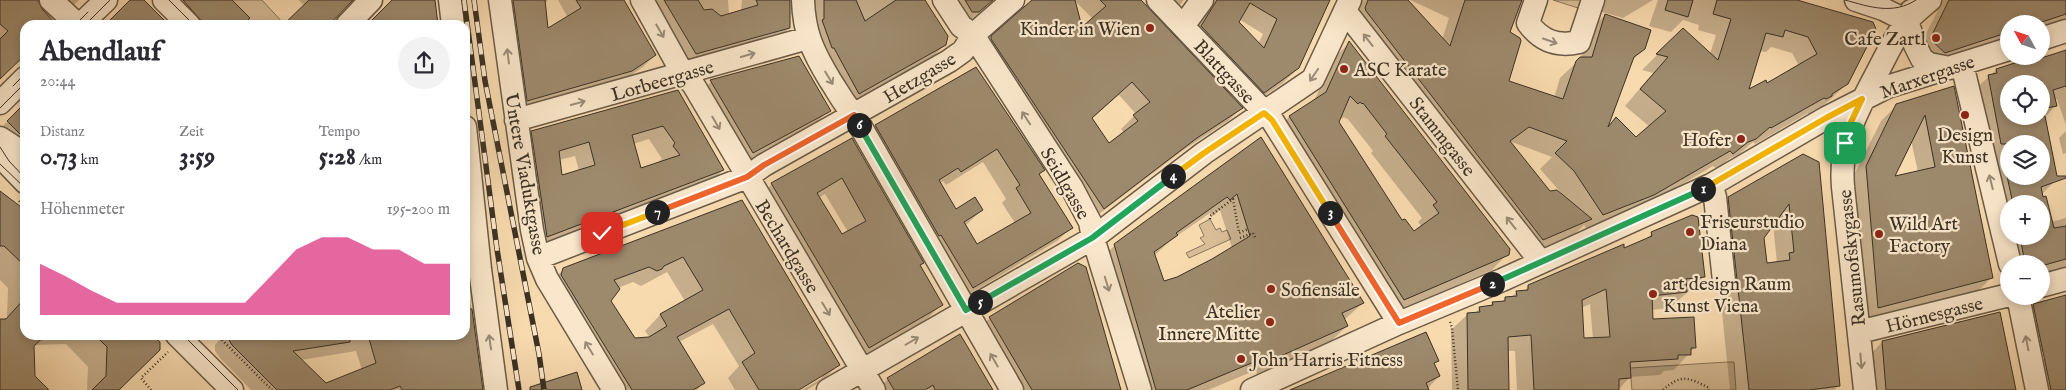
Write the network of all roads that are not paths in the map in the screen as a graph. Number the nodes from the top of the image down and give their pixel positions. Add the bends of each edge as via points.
1 (51, 0) edge
2 (106, 0) edge
3 (164, 0) edge
4 (371, 0) edge
5 (450, 0) edge
6 (500, 0) edge
7 (642, 0) edge
8 (803, 0) edge
9 (944, 0) edge
10 (1012, 0) edge
11 (1158, 0) edge
12 (1202, 0) edge
13 (1536, 0) edge
14 (1593, 0) edge
15 (1856, 0) edge
16 (1930, 0) edge
17 (1347, 5) edge
18 (1911, 10) edge
19 (73, 20) edge
20 (84, 20) edge
21 (184, 20) edge
22 (352, 20) edge
23 (452, 20) edge
24 (1183, 26) junction
25 (2066, 31) edge
26 (973, 35) junction
27 (2050, 35) edge
28 (808, 38) junction
29 (2000, 52) edge
30 (1956, 66) junction
31 (683, 74) junction
32 (20, 83) edge
33 (1862, 99) junction
34 (0, 103) edge
35 (1264, 113) junction
36 (854, 115) junction
37 (516, 120) junction
38 (0, 138) edge
39 (20, 152) edge
40 (0, 156) edge
41 (20, 177) edge
42 (747, 177) junction
43 (1711, 185) junction
44 (470, 217) edge
45 (1092, 238) junction
46 (2008, 255) edge
47 (538, 258) junction
48 (1540, 262) junction
49 (473, 271) edge
50 (2066, 278) edge
51 (1724, 281) dead end
52 (2050, 283) edge
53 (2000, 297) edge
54 (2020, 305) edge
55 (966, 310) junction
56 (1399, 323) junction
57 (1859, 332) junction
58 (174, 342) edge
59 (862, 370) junction
60 (232, 390) edge
61 (496, 390) edge
62 (614, 390) edge
63 (828, 390) edge
64 (874, 390) edge
65 (1012, 390) edge
66 (1140, 390) edge
67 (1252, 390) edge
68 (1864, 390) edge
69 (2037, 390) edge

1 - 19 street
2 - 20 street
3 - 21 street
4 - 22 street
5 - 23 street
37 -> 6 street, Untere Viaduktgasse
7 -> 31 street, Bechardgasse
8 - 28 street
9 - 26 street, Seidlgasse via 961,26
10 - 26 street, Hetzgasse
11 - 24 street, Blattgasse
12 - 24 street
13 -> 14 street via 1528,23 1537,36 1564,46 1579,42
15 - 18 street via 1883,9
16 - 18 street, Rasumofskygasse
17 -> 35 street via 1313,79
48 -> 17 street, Stammgasse
18 - 30 street via 1915,45 1922,59 1929,64
18 - 33 street, Rasumofskygasse
24 - 35 street, Blattgasse
25 - 27 street
26 - 36 street, Hetzgasse via 963,51 949,61
45 -> 26 street, Seidlgasse via 1090,222 1072,188
31 -> 28 street, Lorbeergasse
28 -> 36 street via 846,107
29 - 30 street, Marxergasse
30 - 33 street, Marxergasse via 1887,87
46 -> 30 street
37 -> 31 street, Lorbeergasse
31 -> 42 street, Bechardgasse via 693,84
32 - 34 street
33 - 43 street, Marxergasse
33 - 57 street, Rasumofskygasse via 1851,122 1842,163
35 - 45 street via 1204,153
35 - 56 street, Blattgasse via 1272,120 1314,204
36 - 42 street, Hetzgasse
36 - 55 street
37 - 47 street, Untere Viaduktgasse
38 - 39 street
40 - 41 street
42 - 47 street, Hetzgasse
42 -> 59 street, Bechardgasse
43 - 48 street, Marxergasse
43 - 51 street
44 - 49 street
45 - 55 street
45 -> 66 street, Seidlgasse
62 -> 47 street, Untere Viaduktgasse via 547,279
48 - 56 street, Marxergasse
61 -> 49 street
50 - 52 street
53 - 57 street, Hörnesgasse
69 -> 54 street
59 -> 55 street
65 -> 55 street
56 - 67 street, Marxergasse
57 -> 68 street, Rasumofskygasse
58 - 60 street
59 - 63 street
59 - 64 street, Bechardgasse

